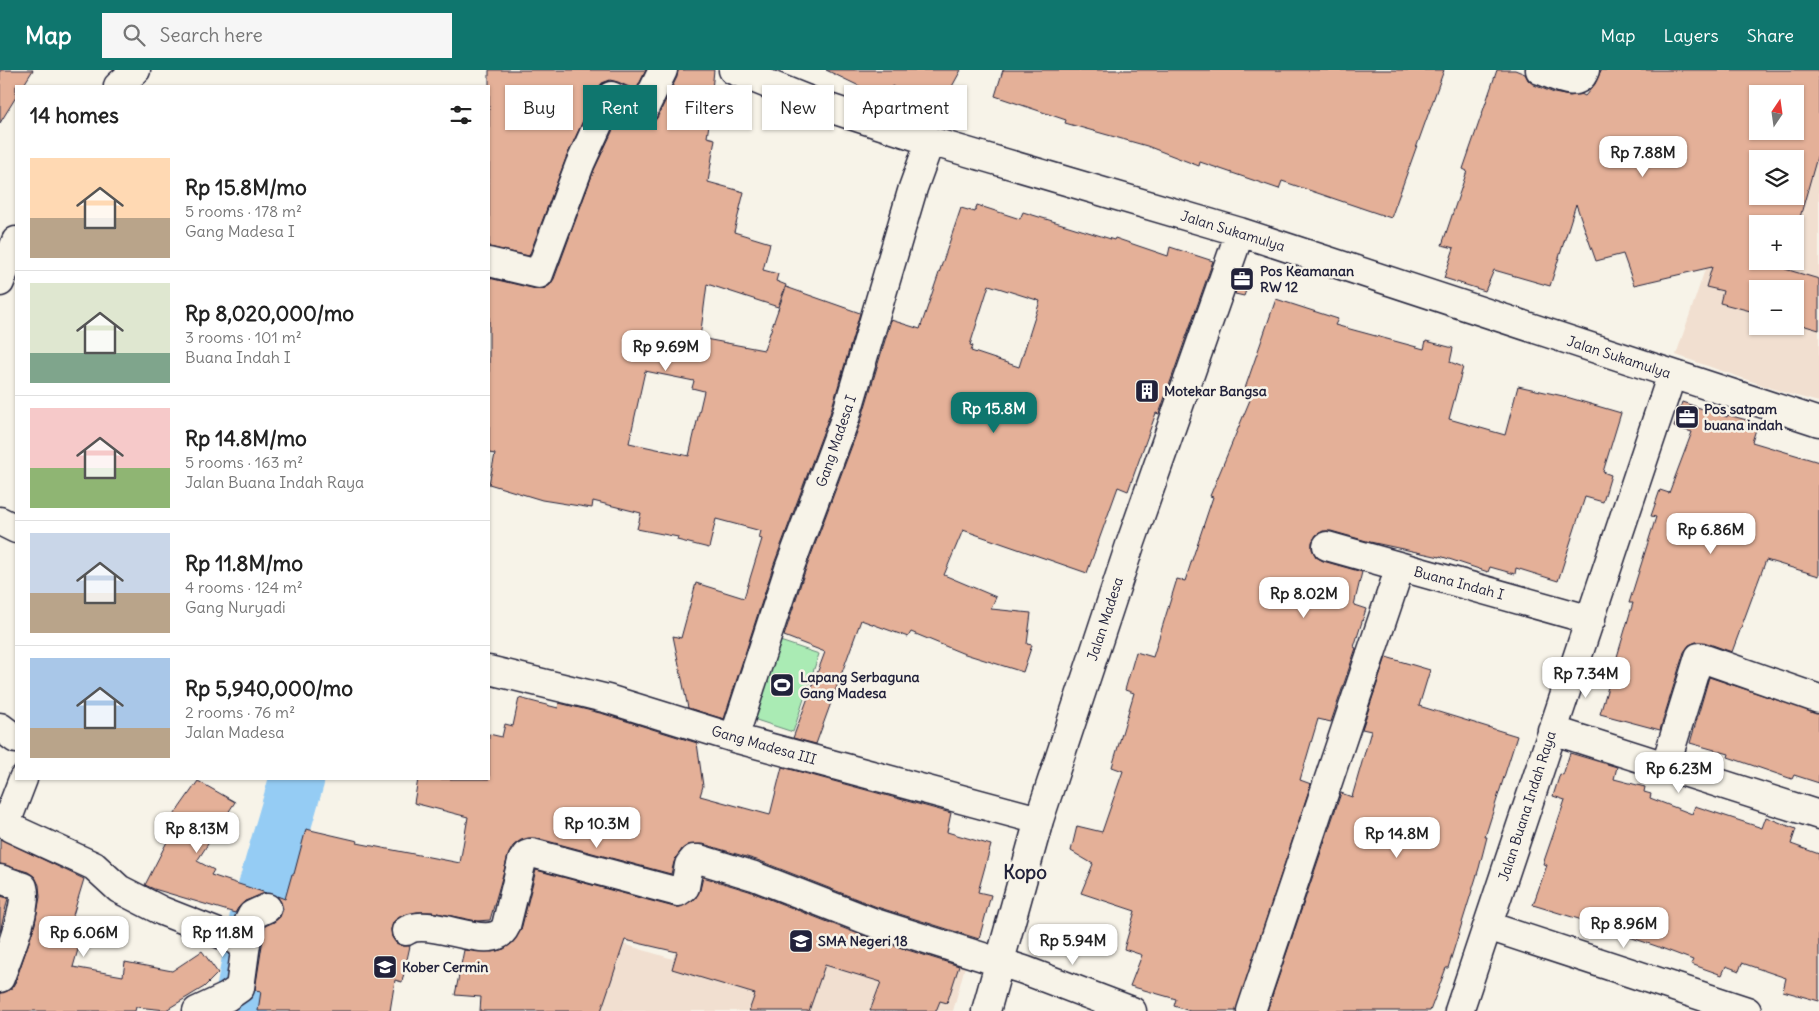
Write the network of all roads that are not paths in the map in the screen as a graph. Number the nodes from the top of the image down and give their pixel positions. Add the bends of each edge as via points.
1 (136, 70) edge
2 (662, 70) edge
3 (733, 70) edge
4 (1540, 70) edge
5 (1585, 70) edge
6 (119, 85) edge
7 (930, 141) junction
8 (1240, 232) junction
9 (15, 244) edge
10 (490, 262) edge
11 (0, 282) edge
12 (1672, 374) junction
13 (1819, 422) edge
14 (0, 521) edge
15 (15, 528) edge
16 (1327, 546) dead end
17 (1400, 567) junction
18 (1591, 620) junction
19 (490, 670) edge
20 (1819, 699) edge
21 (0, 727) edge
22 (1552, 730) junction
23 (15, 738) edge
24 (734, 738) junction
25 (1665, 767) junction
26 (22, 780) edge
27 (1819, 815) edge
28 (1039, 820) junction
29 (12, 883) edge
30 (259, 911) dead end
31 (1488, 926) junction
32 (406, 931) dead end
33 (246, 944) junction
34 (1000, 962) junction
35 (0, 978) edge
36 (197, 1011) edge
37 (986, 1011) edge
38 (1132, 1011) edge
39 (1251, 1011) edge
40 (1459, 1011) edge
41 (1747, 1011) edge

1 - 6 street
2 - 10 street via 643,111 611,96 580,164 539,274
3 - 7 street, Jalan Sukamulya via 823,106
4 - 5 street via 1572,82 1579,80
7 - 8 street, Jalan Sukamulya
7 - 24 street, Gang Madesa I via 913,188 845,419 790,569
8 - 12 street, Jalan Sukamulya
8 - 28 street, Jalan Madesa via 1130,545
9 - 11 street
12 - 13 street, Jalan Sukamulya
12 - 18 street, Jalan Buana Indah Raya
14 - 15 street
16 - 17 street, Buana Indah I
17 - 18 street, Buana Indah I
17 - 39 street
18 - 22 street, Jalan Buana Indah Raya
19 - 24 street, Gang Madesa III via 608,699
20 - 25 street via 1699,657
21 - 23 street
22 - 25 street
22 - 31 street, Jalan Buana Indah Raya
24 - 28 street, Gang Madesa III
25 - 27 street
26 - 33 street via 8,818 11,828 94,866 120,889 162,910
28 - 34 street, Jalan Madesa
29 - 35 street via 25,897
30 - 33 street via 249,921
31 - 40 street, Jalan Buana Indah Raya
31 - 41 street
32 - 34 street via 432,928 497,937 506,926 522,861 532,853 678,892 685,887 689,866 694,859 699,859 754,876 872,922
33 - 36 street via 240,988
34 - 37 street, Jalan Madesa
34 - 38 street

